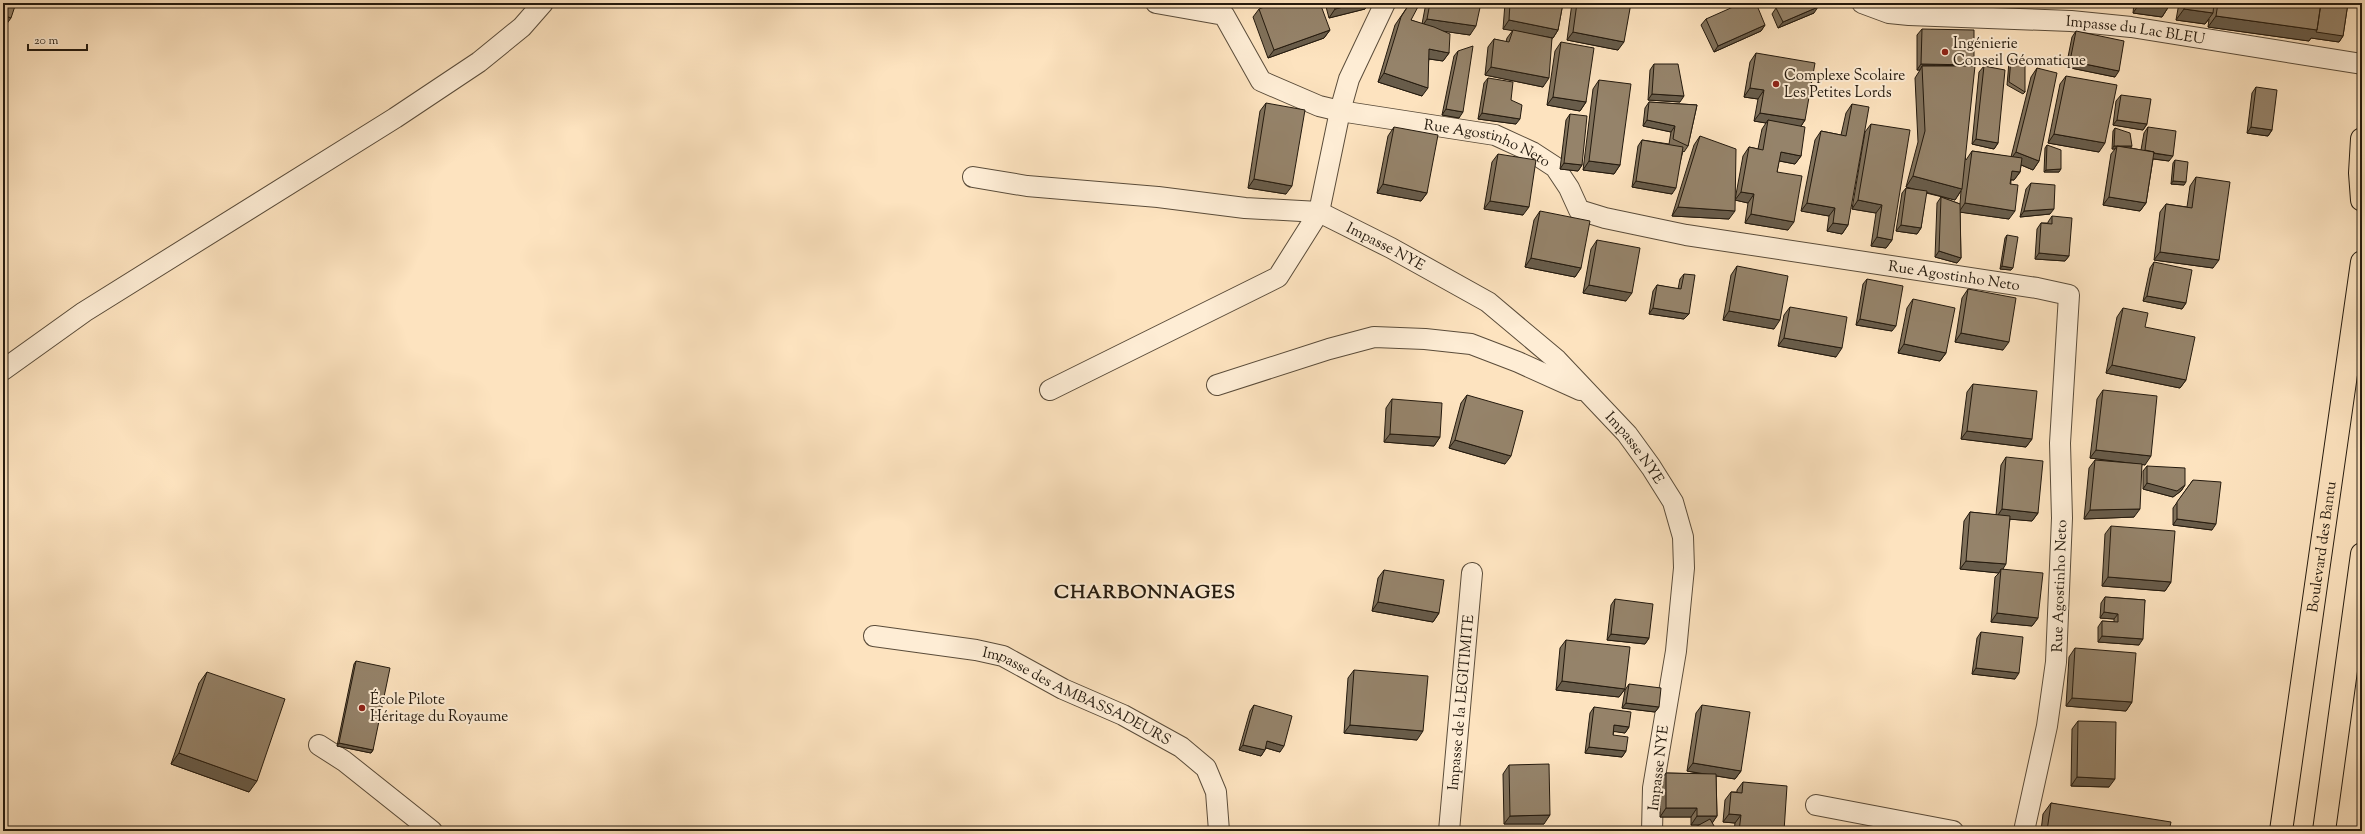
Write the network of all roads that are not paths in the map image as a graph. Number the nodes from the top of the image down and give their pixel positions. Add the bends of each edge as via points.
1 (543, 3) edge
2 (1156, 3) edge
3 (1385, 3) edge
4 (1862, 3) edge
5 (2362, 64) edge
6 (1340, 111) junction
7 (2362, 139) edge
8 (973, 178) dead end
9 (2362, 200) edge
10 (1319, 212) junction
11 (2362, 262) edge
12 (3, 370) edge
13 (1217, 385) dead end
14 (1050, 390) dead end
15 (1593, 396) junction
16 (2362, 554) edge
17 (1472, 573) dead end
18 (874, 636) dead end
19 (319, 745) dead end
20 (1816, 805) dead end
21 (432, 831) edge
22 (1219, 831) edge
23 (1449, 831) edge
24 (1652, 831) edge
25 (1953, 831) edge
26 (2024, 831) edge
27 (2281, 831) edge
28 (2324, 831) edge

1 - 12 street via 522,27 479,62 395,118 84,312
2 - 6 street via 1224,16 1261,81 1319,106
3 - 6 street via 1348,79
4 - 5 street, Impasse du Lac BLEU via 1889,12 1909,15 2071,21 2131,27
6 - 10 street
6 - 26 street, Rue Agostinho Neto via 1495,135 1532,152 1555,168 1569,188 1579,210 1605,218 1756,247 2069,295 2060,443 2062,518 2056,662 2047,726
7 - 9 highway
8 - 10 street via 1026,186 1158,197 1245,208
10 - 14 street via 1278,278
10 - 15 street, Impasse NYE via 1397,251 1488,302 1557,360
11 - 27 highway, Boulevard des Bantu
13 - 15 street via 1329,349 1374,338 1425,339 1471,344
15 - 24 street, Impasse NYE via 1627,434 1673,502 1683,537 1684,568 1676,651 1653,788
16 - 28 highway
17 - 23 street, Impasse de la LEGITIMITE
18 - 22 street, Impasse des AMBASSADEURS via 1003,656 1063,689 1123,716 1181,747 1206,768 1216,792
19 - 21 street via 344,761
20 - 25 street

